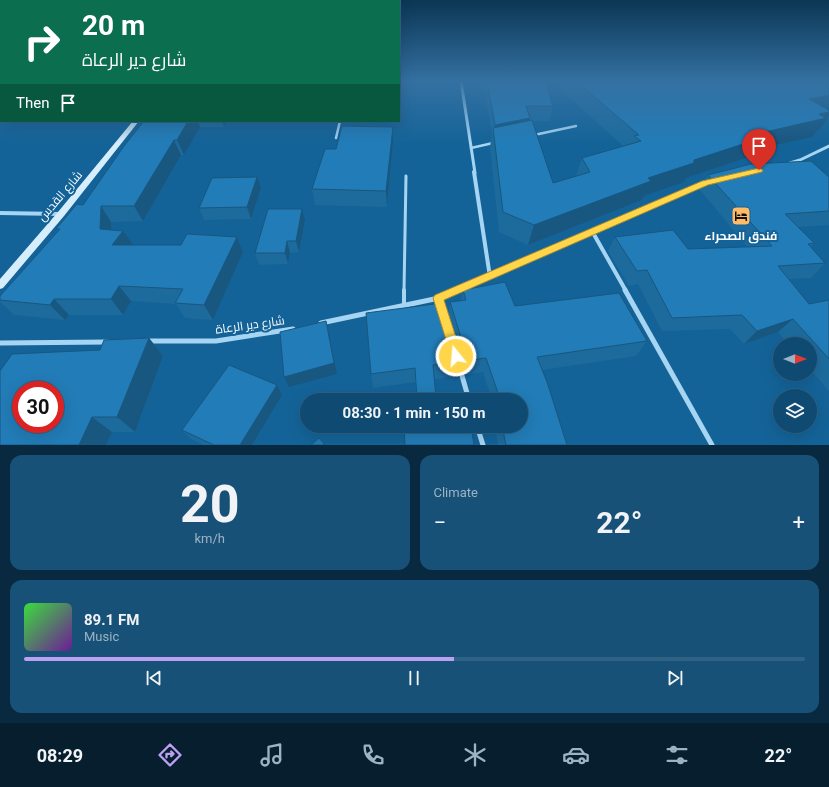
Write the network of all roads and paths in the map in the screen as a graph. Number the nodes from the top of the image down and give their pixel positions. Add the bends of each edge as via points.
1 (464, 102) edge
2 (135, 122) edge
3 (340, 122) edge
4 (576, 126) dead end
5 (531, 135) edge
6 (336, 138) dead end
7 (494, 143) edge
8 (829, 146) edge
9 (471, 148) junction
10 (800, 160) junction
11 (785, 164) edge
12 (806, 165) edge
13 (406, 176) dead end
14 (713, 181) edge
15 (0, 213) edge
16 (62, 214) junction
17 (592, 231) junction
18 (490, 277) junction
19 (0, 285) edge
20 (438, 298) junction
21 (404, 306) junction
22 (441, 306) edge
23 (315, 325) edge
24 (300, 328) edge
25 (112, 342) edge
26 (144, 342) edge
27 (0, 343) edge
28 (456, 356) edge
29 (467, 393) edge
30 (479, 433) edge
31 (483, 445) edge
32 (712, 445) edge

1 - 9 street
2 - 16 main road, شارع القدس
3 - 6 lane
4 - 5 lane
7 - 9 lane
8 - 10 street
9 - 18 street
10 - 11 street
10 - 12 street
13 - 21 lane
14 - 17 street
15 - 16 street
16 - 19 main road, شارع القدس
17 - 18 street
17 - 32 street
18 - 20 street
20 - 21 street
20 - 22 street
21 - 23 street
24 - 26 street, شارع دير الرعاة via 216,341
25 - 27 street
28 - 29 street
30 - 31 street

